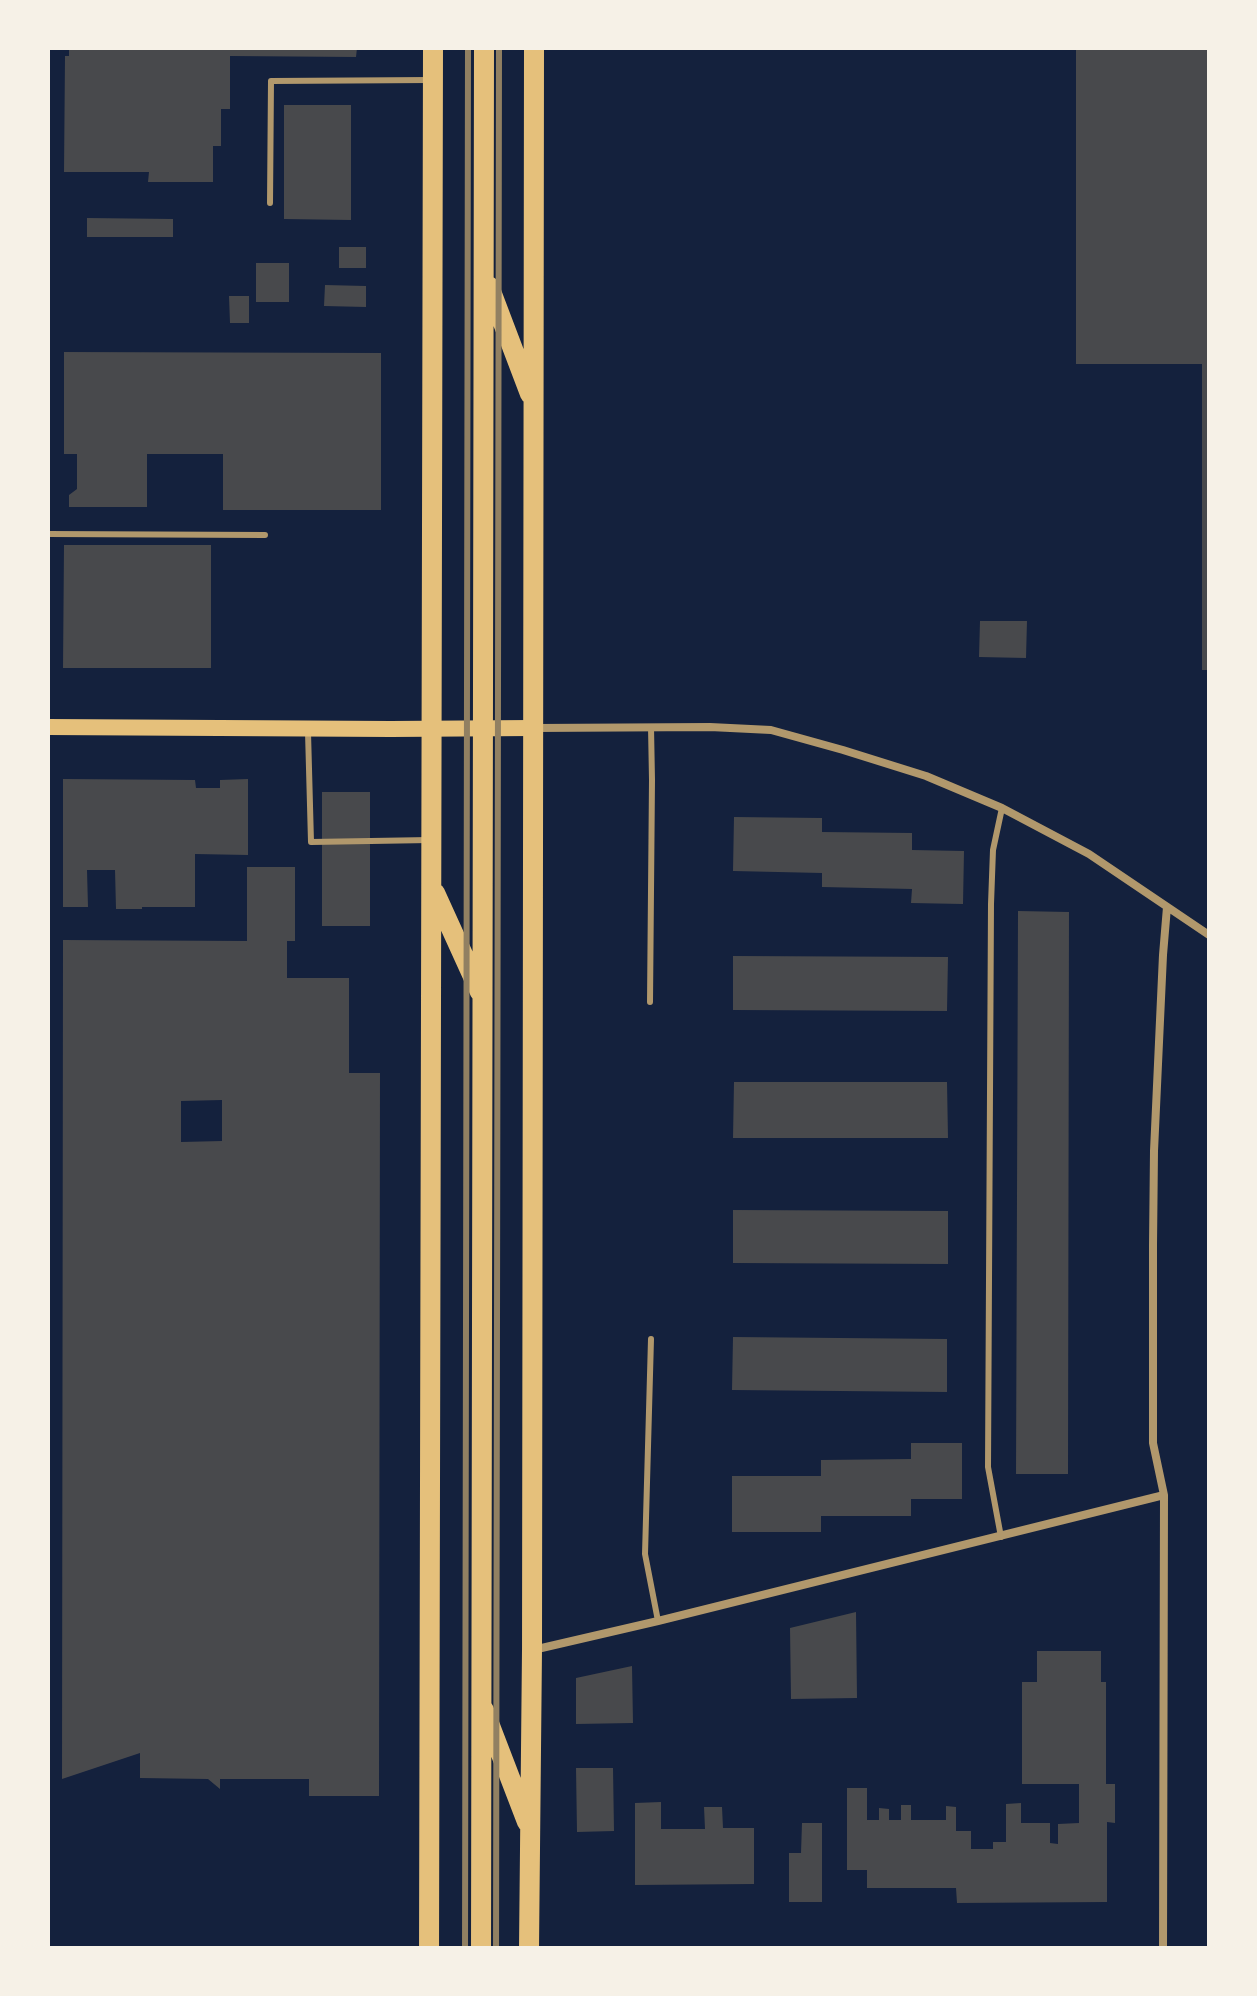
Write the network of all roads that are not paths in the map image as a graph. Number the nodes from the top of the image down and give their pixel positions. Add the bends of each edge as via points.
1 (433, 48) edge
2 (484, 48) edge
3 (534, 48) edge
4 (433, 80) junction
5 (270, 203) dead end
6 (484, 273) junction
7 (534, 406) junction
8 (48, 534) edge
9 (265, 535) dead end
10 (48, 727) edge
11 (651, 727) junction
12 (532, 728) junction
13 (308, 729) junction
14 (432, 729) junction
15 (482, 729) junction
16 (1002, 808) junction
17 (432, 840) junction
18 (431, 886) junction
19 (1167, 907) junction
20 (1209, 935) edge
21 (483, 999) junction
22 (650, 1002) dead end
23 (651, 1339) dead end
24 (1164, 1495) junction
25 (1001, 1537) junction
26 (658, 1621) junction
27 (532, 1650) junction
28 (480, 1699) junction
29 (531, 1833) junction
30 (429, 1948) edge
31 (481, 1948) edge
32 (529, 1948) edge
33 (1163, 1948) edge

1 - 4 main road
2 - 6 main road
3 - 7 main road
4 - 5 lane via 271,81
4 - 14 main road
6 - 7 main road
6 - 15 main road
7 - 12 main road
8 - 9 lane
10 - 13 main road
11 - 12 street
11 - 16 street via 771,730 926,776
11 - 22 lane
12 - 15 main road
12 - 27 main road
13 - 14 main road
13 - 17 lane via 311,842
14 - 15 main road
14 - 17 main road
15 - 21 main road
16 - 19 street via 1089,854
16 - 25 lane via 993,850 991,904 988,1467
17 - 18 main road
18 - 21 main road
18 - 30 main road
19 - 20 street
19 - 24 street via 1153,1230 1153,1443
21 - 28 main road
23 - 26 lane via 645,1554
24 - 25 street
24 - 33 street
25 - 26 street
26 - 27 street
27 - 29 main road
28 - 29 main road
28 - 31 main road
29 - 32 main road

